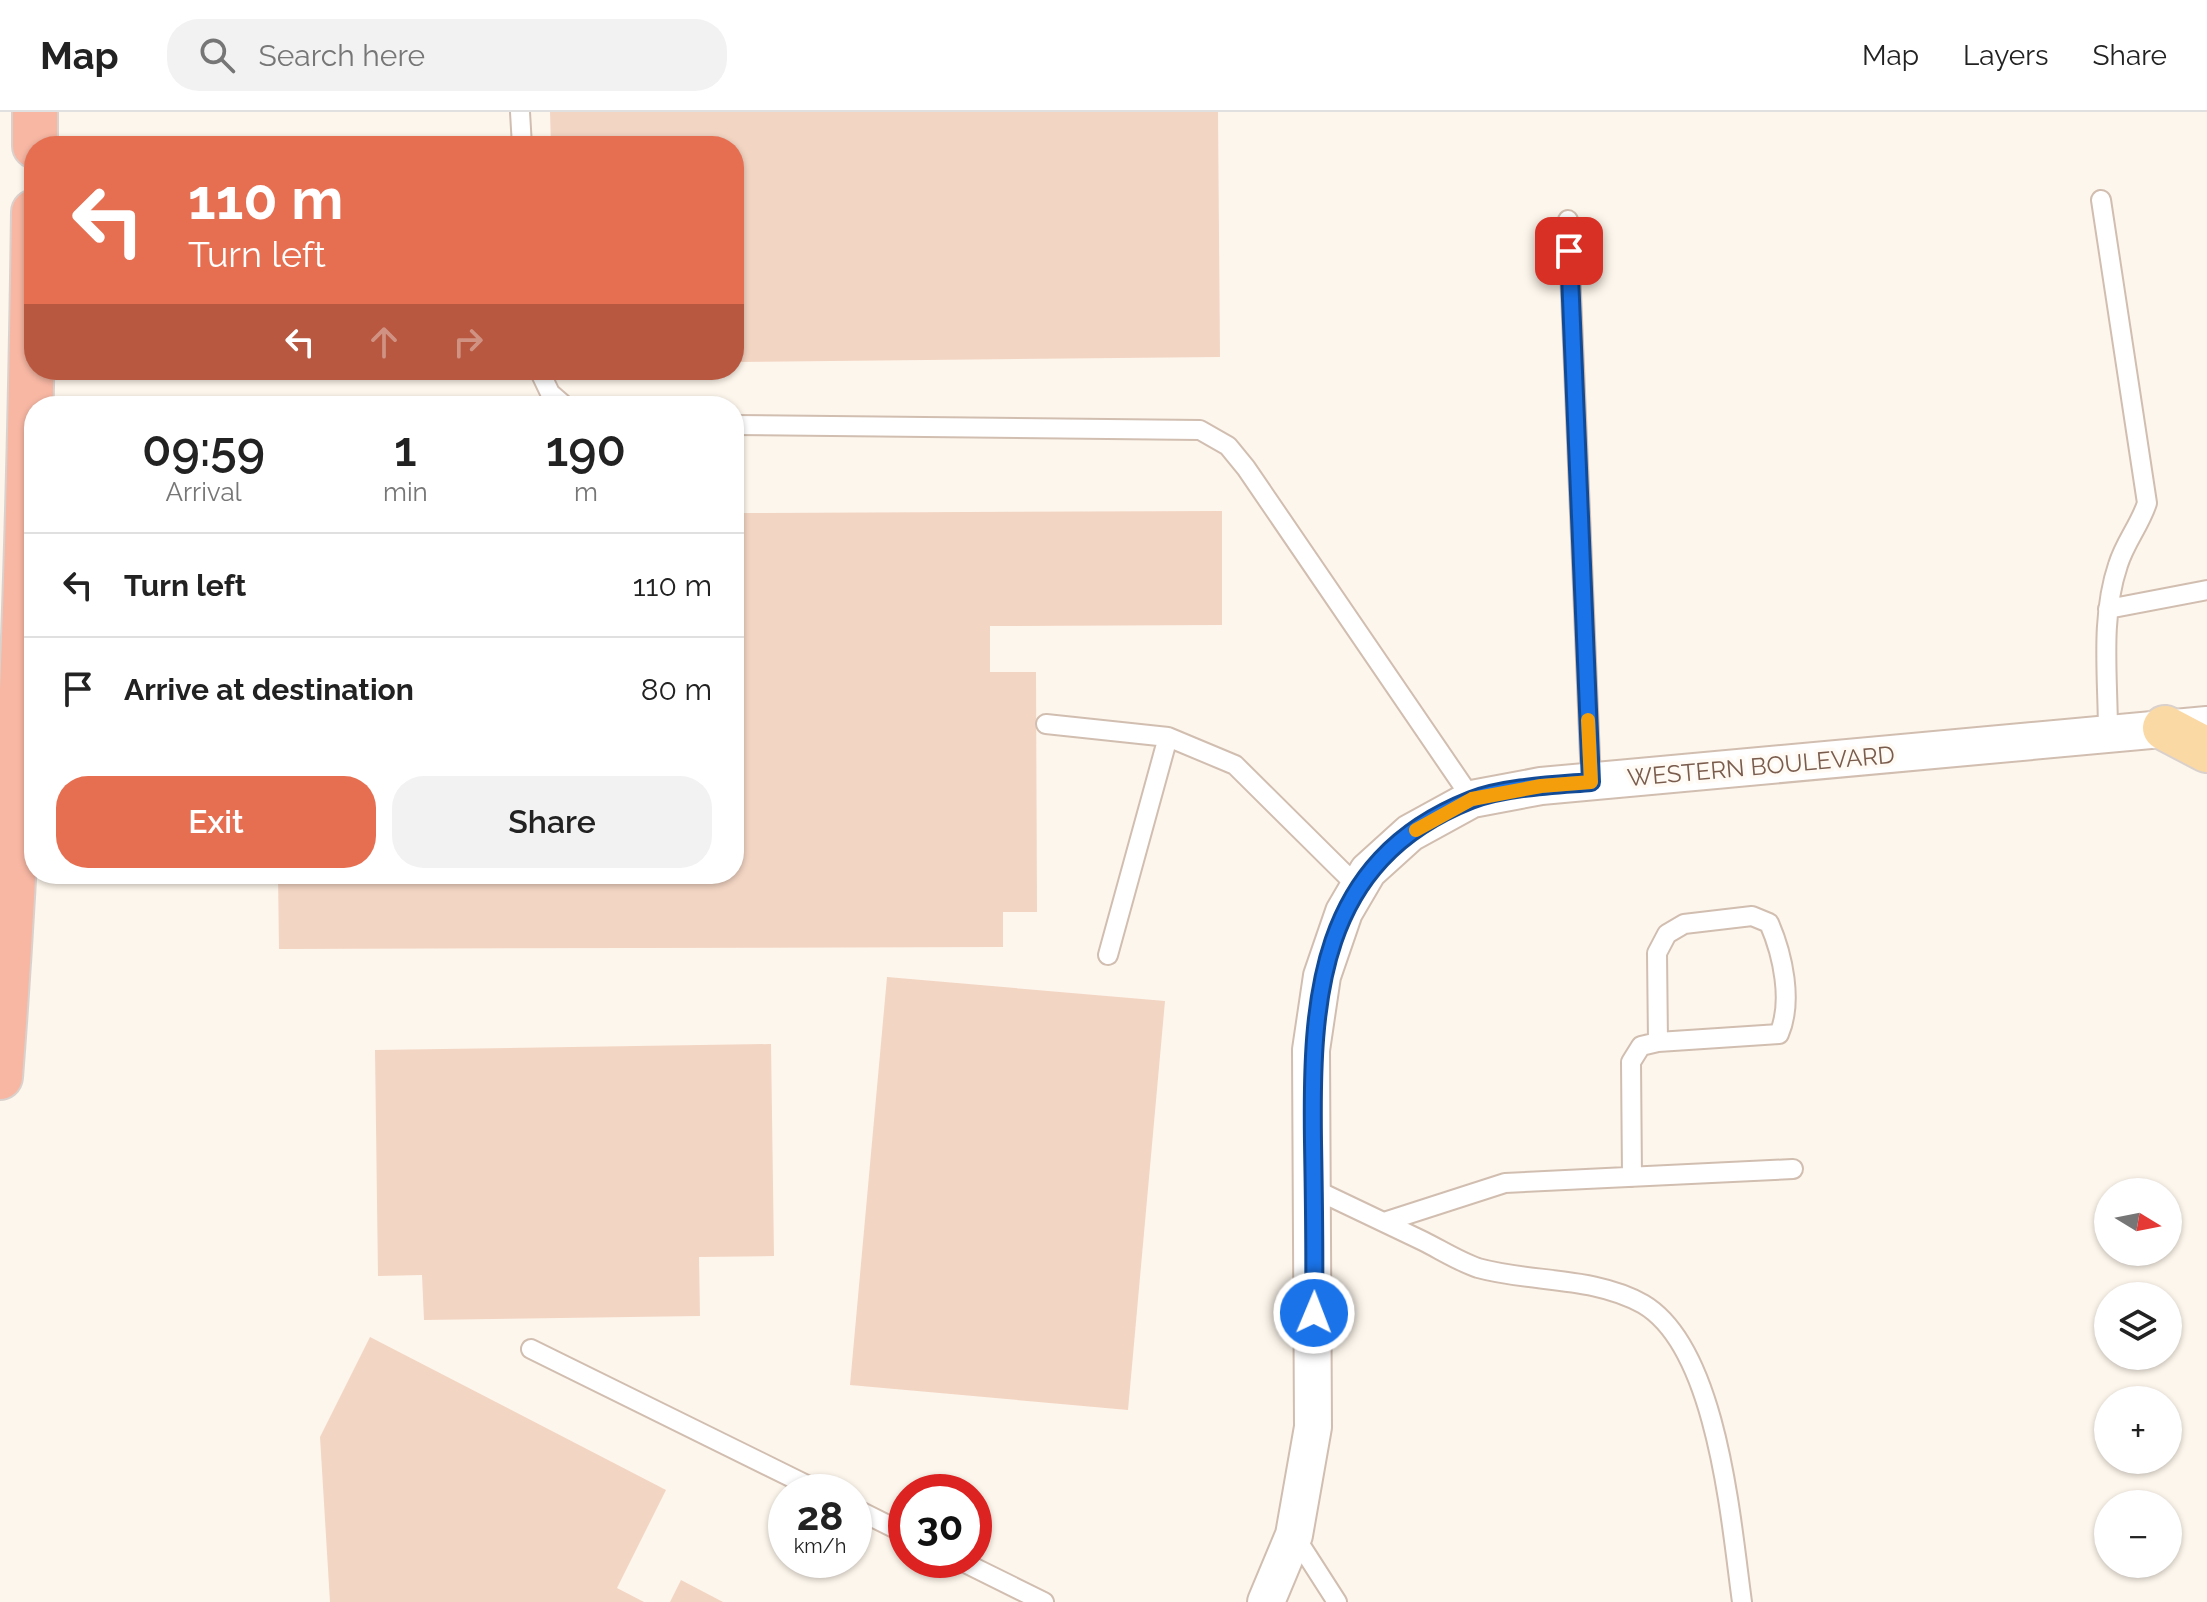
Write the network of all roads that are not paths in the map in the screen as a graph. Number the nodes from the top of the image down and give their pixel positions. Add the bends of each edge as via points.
1 (35, 112) edge
2 (520, 112) edge
3 (35, 136) edge
4 (521, 136) edge
5 (2101, 200) dead end
6 (1568, 220) dead end
7 (744, 425) edge
8 (2207, 590) edge
9 (2108, 609) junction
10 (24, 677) edge
11 (1046, 724) dead end
12 (2186, 726) edge
13 (2108, 733) junction
14 (1168, 737) junction
15 (2207, 750) edge
16 (1591, 782) junction
17 (1472, 799) junction
18 (1359, 888) junction
19 (1108, 955) dead end
20 (1658, 1042) junction
21 (0, 1077) edge
22 (1793, 1169) dead end
23 (1632, 1177) junction
24 (1314, 1189) junction
25 (1384, 1222) junction
26 (531, 1349) dead end
27 (784, 1474) edge
28 (1294, 1535) junction
29 (992, 1576) edge
30 (1044, 1602) edge
31 (1266, 1602) edge
32 (1337, 1602) edge
33 (1742, 1602) edge

1 - 3 highway
2 - 4 lane
5 - 9 lane via 2147,503 2117,568
6 - 16 lane
7 - 17 lane via 1200,430 1228,446 1246,468
8 - 9 lane
9 - 13 lane
10 - 21 highway
11 - 14 lane
12 - 13 street, WESTERN BOULEVARD
12 - 15 main road
13 - 16 street, WESTERN BOULEVARD
14 - 18 lane via 1235,765
14 - 19 lane
16 - 17 street, WESTERN BOULEVARD
17 - 18 street, WESTERN BOULEVARD via 1410,833 1368,871
18 - 24 street, WESTERN BOULEVARD via 1344,912 1322,976 1311,1050
20 - 20 lane via 1657,953 1667,934 1684,924 1752,916 1769,923 1778,943 1787,1015 1779,1034
20 - 23 lane via 1641,1046 1631,1062
22 - 23 lane
23 - 25 lane via 1505,1183
24 - 25 lane
24 - 28 street, WESTERN BOULEVARD via 1313,1427
25 - 33 lane via 1476,1267 1617,1293 1645,1305 1673,1332 1696,1369 1724,1476
26 - 27 lane
28 - 31 street, WESTERN BOULEVARD
28 - 32 lane
29 - 30 lane

